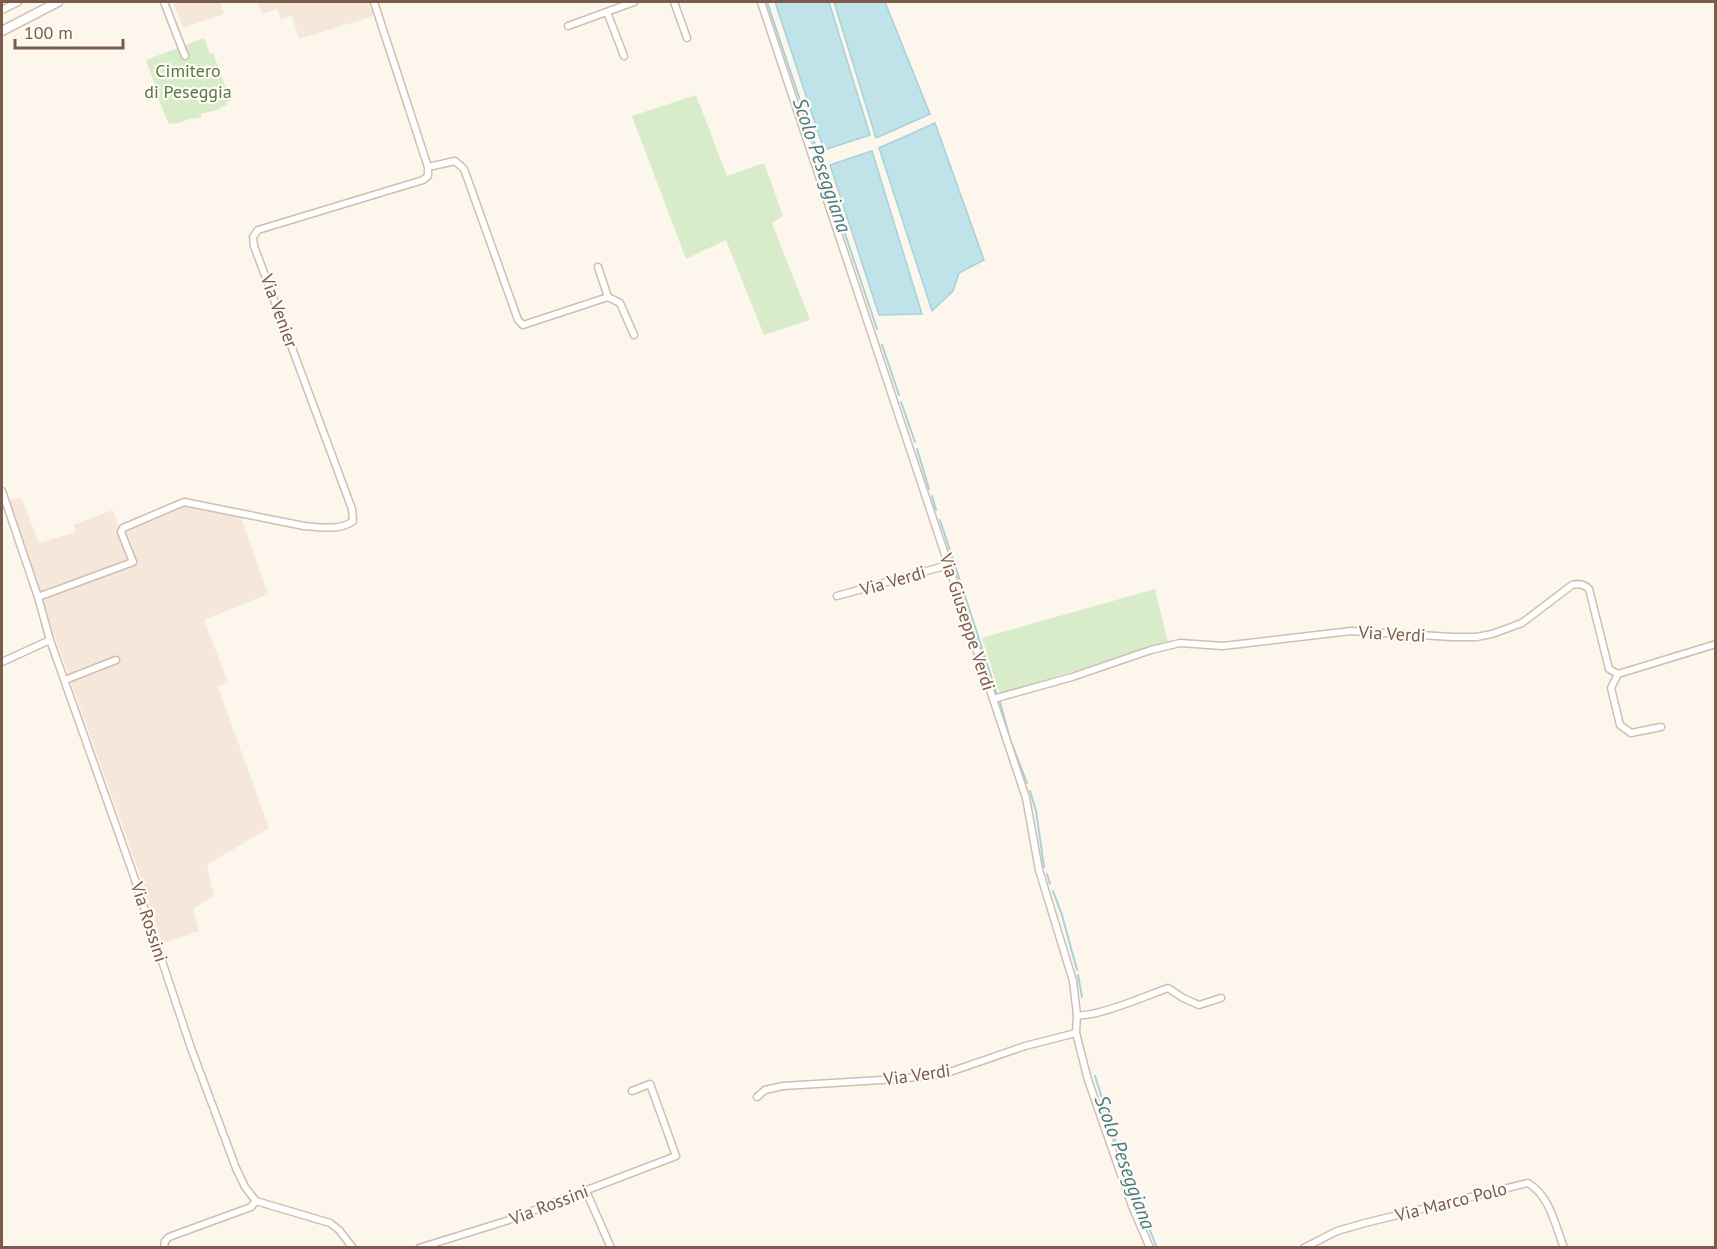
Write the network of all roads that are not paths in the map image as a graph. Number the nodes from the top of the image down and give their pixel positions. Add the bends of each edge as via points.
1 (18, 2) edge
2 (58, 2) edge
3 (164, 2) edge
4 (374, 2) edge
5 (634, 2) edge
6 (669, 2) edge
7 (676, 2) edge
8 (761, 2) edge
9 (2, 10) edge
10 (607, 12) junction
11 (568, 26) dead end
12 (2, 31) edge
13 (687, 38) dead end
14 (185, 56) dead end
15 (624, 56) dead end
16 (428, 167) junction
17 (598, 267) dead end
18 (608, 297) junction
19 (634, 335) dead end
20 (2, 491) edge
21 (948, 566) junction
22 (837, 596) dead end
23 (38, 597) junction
24 (50, 640) junction
25 (1716, 644) edge
26 (116, 660) dead end
27 (2, 662) edge
28 (1618, 674) junction
29 (65, 680) junction
30 (993, 699) junction
31 (1661, 727) dead end
32 (1221, 998) dead end
33 (1077, 1015) junction
34 (1076, 1033) junction
35 (632, 1091) dead end
36 (757, 1097) dead end
37 (586, 1191) junction
38 (256, 1201) junction
39 (164, 1248) edge
40 (353, 1248) edge
41 (419, 1248) edge
42 (611, 1248) edge
43 (1150, 1248) edge
44 (1304, 1248) edge
45 (1564, 1248) edge

1 - 9 street
2 - 12 main road
3 - 14 street
4 - 16 street
5 - 10 street
6 - 7 street
7 - 13 street
8 - 21 street, Via Giuseppe Verdi
10 - 11 street
10 - 15 street
16 - 18 street via 455,161 464,169 523,325
16 - 23 street, Via Venier via 428,176 423,180 254,233 254,246 352,509 353,521 324,528 304,526 184,502 123,528 121,532 133,562
17 - 18 street
18 - 19 street via 620,303
20 - 23 street, Via Rossini
21 - 22 street, Via Verdi
21 - 30 street, Via Giuseppe Verdi
23 - 24 street, Via Rossini
24 - 27 street
24 - 29 street, Via Rossini
25 - 28 street
26 - 29 street
28 - 30 street, Via Verdi via 1609,669 1589,589 1577,584 1522,622 1491,634 1453,637 1351,631 1223,646 1180,643
28 - 31 street via 1611,688 1620,725 1631,733
29 - 38 street, Via Rossini via 191,1048 236,1168
30 - 33 street, Via Giuseppe Verdi via 1026,798 1039,870 1073,981
32 - 33 street via 1200,1005 1168,988
33 - 34 street, Via Giuseppe Verdi
34 - 36 street, Via Verdi via 944,1074 783,1086 765,1090
34 - 43 street, Via Giuseppe Verdi via 1088,1080
35 - 37 street, Via Rossini via 650,1084 676,1156
37 - 41 street, Via Rossini
37 - 42 street
38 - 39 street via 251,1207 169,1238
38 - 40 street via 330,1223
44 - 45 street, Via Marco Polo via 1356,1226 1528,1183 1539,1189 1547,1203

